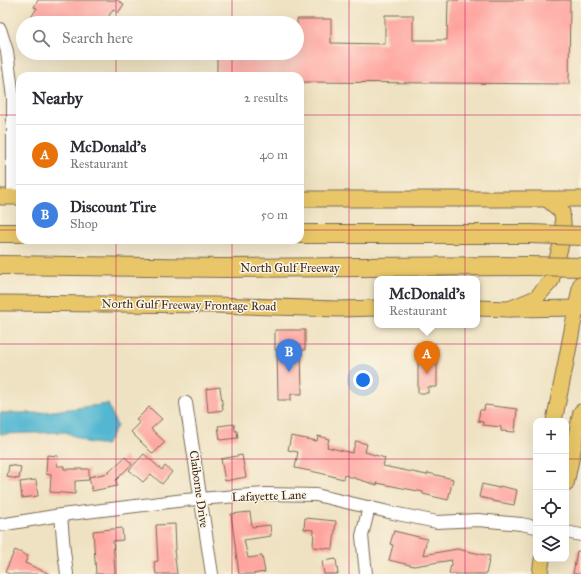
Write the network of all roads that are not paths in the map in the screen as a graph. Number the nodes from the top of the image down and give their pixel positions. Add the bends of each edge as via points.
1 (0, 29) edge
2 (11, 197) edge
3 (304, 199) edge
4 (548, 200) junction
5 (581, 200) edge
6 (0, 233) edge
7 (16, 233) edge
8 (304, 234) edge
9 (581, 236) edge
10 (0, 264) edge
11 (581, 268) edge
12 (581, 282) edge
13 (0, 303) edge
14 (374, 308) edge
15 (480, 308) edge
16 (509, 309) junction
17 (577, 310) edge
18 (186, 404) dead end
19 (581, 412) edge
20 (555, 418) edge
21 (569, 470) edge
22 (200, 499) junction
23 (369, 507) junction
24 (61, 515) junction
25 (0, 525) edge
26 (533, 526) edge
27 (569, 533) edge
28 (581, 535) edge
29 (542, 562) edge
30 (67, 574) edge
31 (212, 574) edge
32 (366, 574) edge
33 (540, 574) edge

1 - 2 street via 7,51 13,98
3 - 4 main road
4 - 5 main road
4 - 16 main road via 562,212 564,233 551,281 536,298
6 - 7 highway
8 - 9 highway, bridge
10 - 11 highway, North Gulf Freeway, bridge via 224,268
12 - 17 main road
13 - 14 main road, North Gulf Freeway Frontage Road
15 - 16 main road
16 - 17 main road
17 - 20 main road
18 - 22 street, Claiborne Drive
19 - 21 main road
22 - 23 street, Lafayette Lane via 265,494 316,495
22 - 24 street, Lafayette Lane
22 - 31 street, Claiborne Drive
23 - 26 street, Lafayette Lane via 437,522 478,520
23 - 32 street via 362,536
24 - 25 street, Lafayette Lane
24 - 30 street
27 - 28 street
29 - 33 main road

